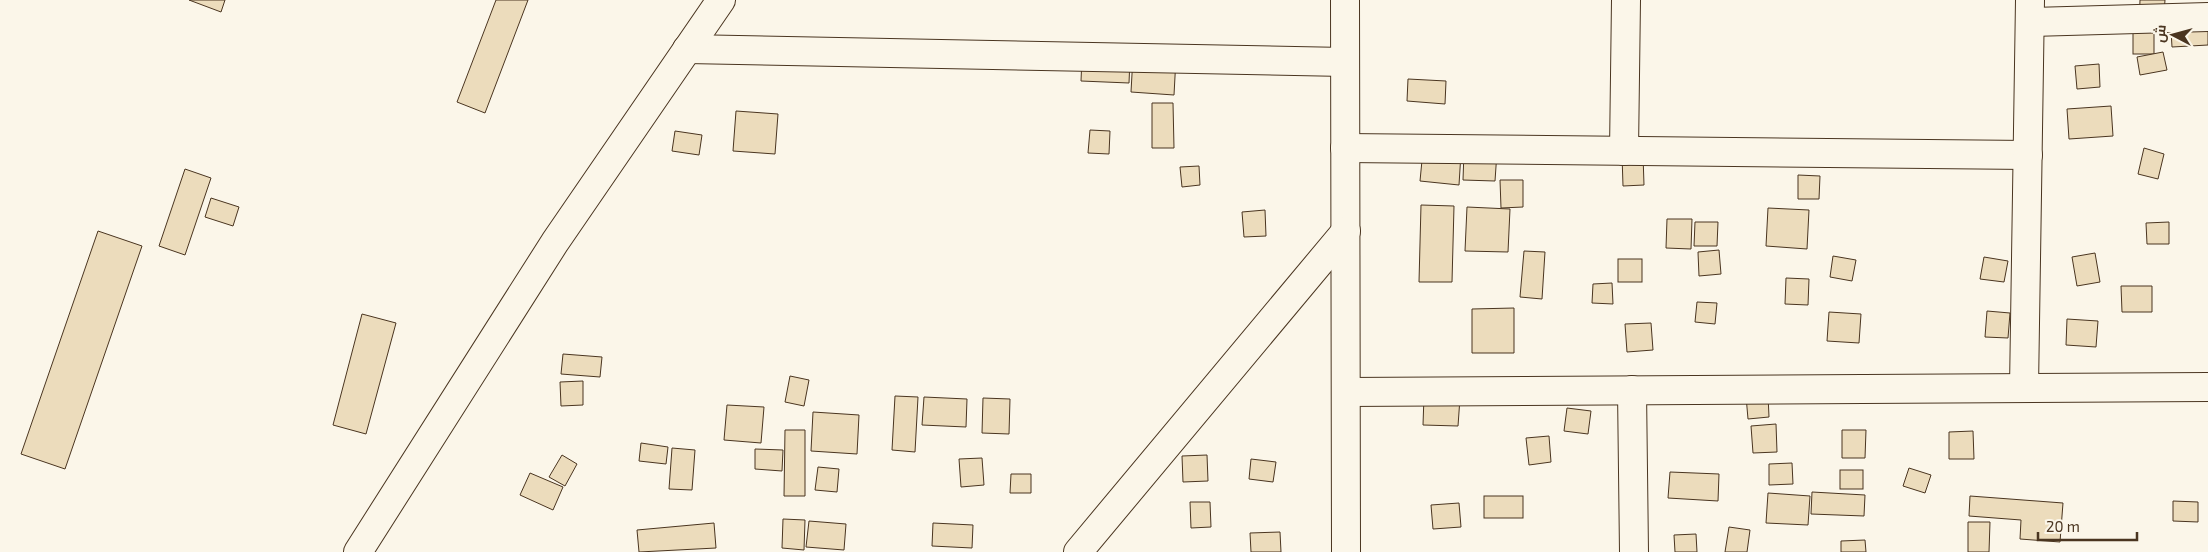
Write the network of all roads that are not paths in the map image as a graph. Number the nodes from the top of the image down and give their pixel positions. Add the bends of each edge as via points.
1 (721, 0) edge
2 (1345, 0) edge
3 (1626, 0) edge
4 (2030, 11) edge
5 (2208, 17) edge
6 (687, 49) junction
7 (1345, 62) junction
8 (1346, 148) junction
9 (1624, 151) junction
10 (2028, 154) junction
11 (1346, 231) junction
12 (2208, 387) edge
13 (2024, 388) junction
14 (1632, 390) junction
15 (1346, 392) junction
16 (358, 552) edge
17 (1078, 552) edge
18 (1346, 552) edge
19 (1634, 552) edge

1 - 6 street
2 - 7 street
3 - 9 street
4 - 5 street
4 - 10 street
6 - 7 street
6 - 16 street via 555,242
7 - 8 street
8 - 9 street
8 - 11 street
9 - 10 street
10 - 13 street
11 - 15 street
11 - 17 street
12 - 13 street
13 - 14 street
14 - 15 street
14 - 19 street
15 - 18 street

